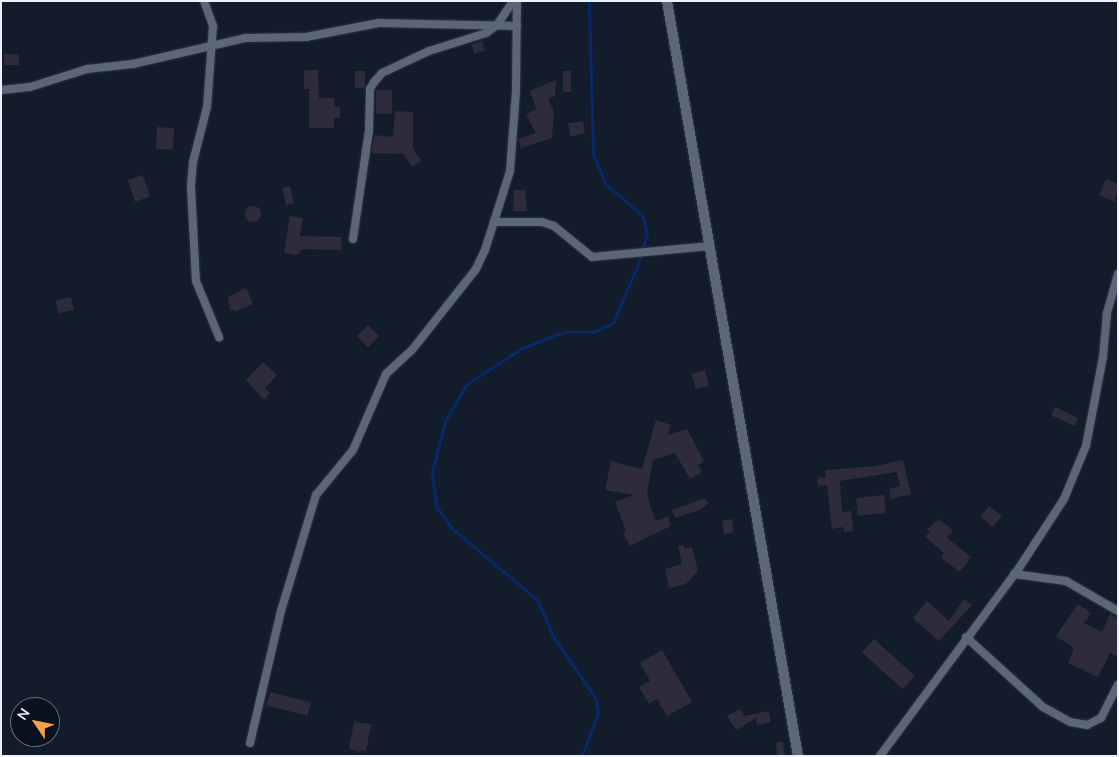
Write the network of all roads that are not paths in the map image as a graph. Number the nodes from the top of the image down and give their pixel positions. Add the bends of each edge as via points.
1 (204, 1) edge
2 (512, 1) edge
3 (517, 1) edge
4 (667, 1) edge
5 (497, 25) junction
6 (516, 26) junction
7 (211, 45) junction
8 (1, 90) edge
9 (494, 222) junction
10 (353, 239) dead end
11 (710, 246) junction
12 (1118, 274) edge
13 (219, 337) dead end
14 (1014, 574) junction
15 (1118, 611) edge
16 (966, 637) junction
17 (1118, 685) edge
18 (250, 743) dead end
19 (798, 756) edge
20 (880, 756) edge

1 - 7 street via 213,26
2 - 5 street
3 - 6 street
4 - 11 main road
5 - 6 street
5 - 7 street via 379,23 306,37 246,38
5 - 10 street via 470,40 429,51 382,73 374,82 370,89 369,130
6 - 9 street via 516,91 510,170
7 - 8 street via 133,64 87,69 30,87
7 - 13 street via 207,107 193,162 191,187 196,281
9 - 11 street via 542,222 554,226 592,257
9 - 18 street via 476,269 412,350 386,374 353,450 316,495 281,611
11 - 19 main road
12 - 14 street via 1107,313 1103,357 1078,471 1055,516
14 - 15 street via 1066,581
14 - 16 street
16 - 17 street via 1043,707 1070,722 1087,725 1101,718
16 - 20 street

